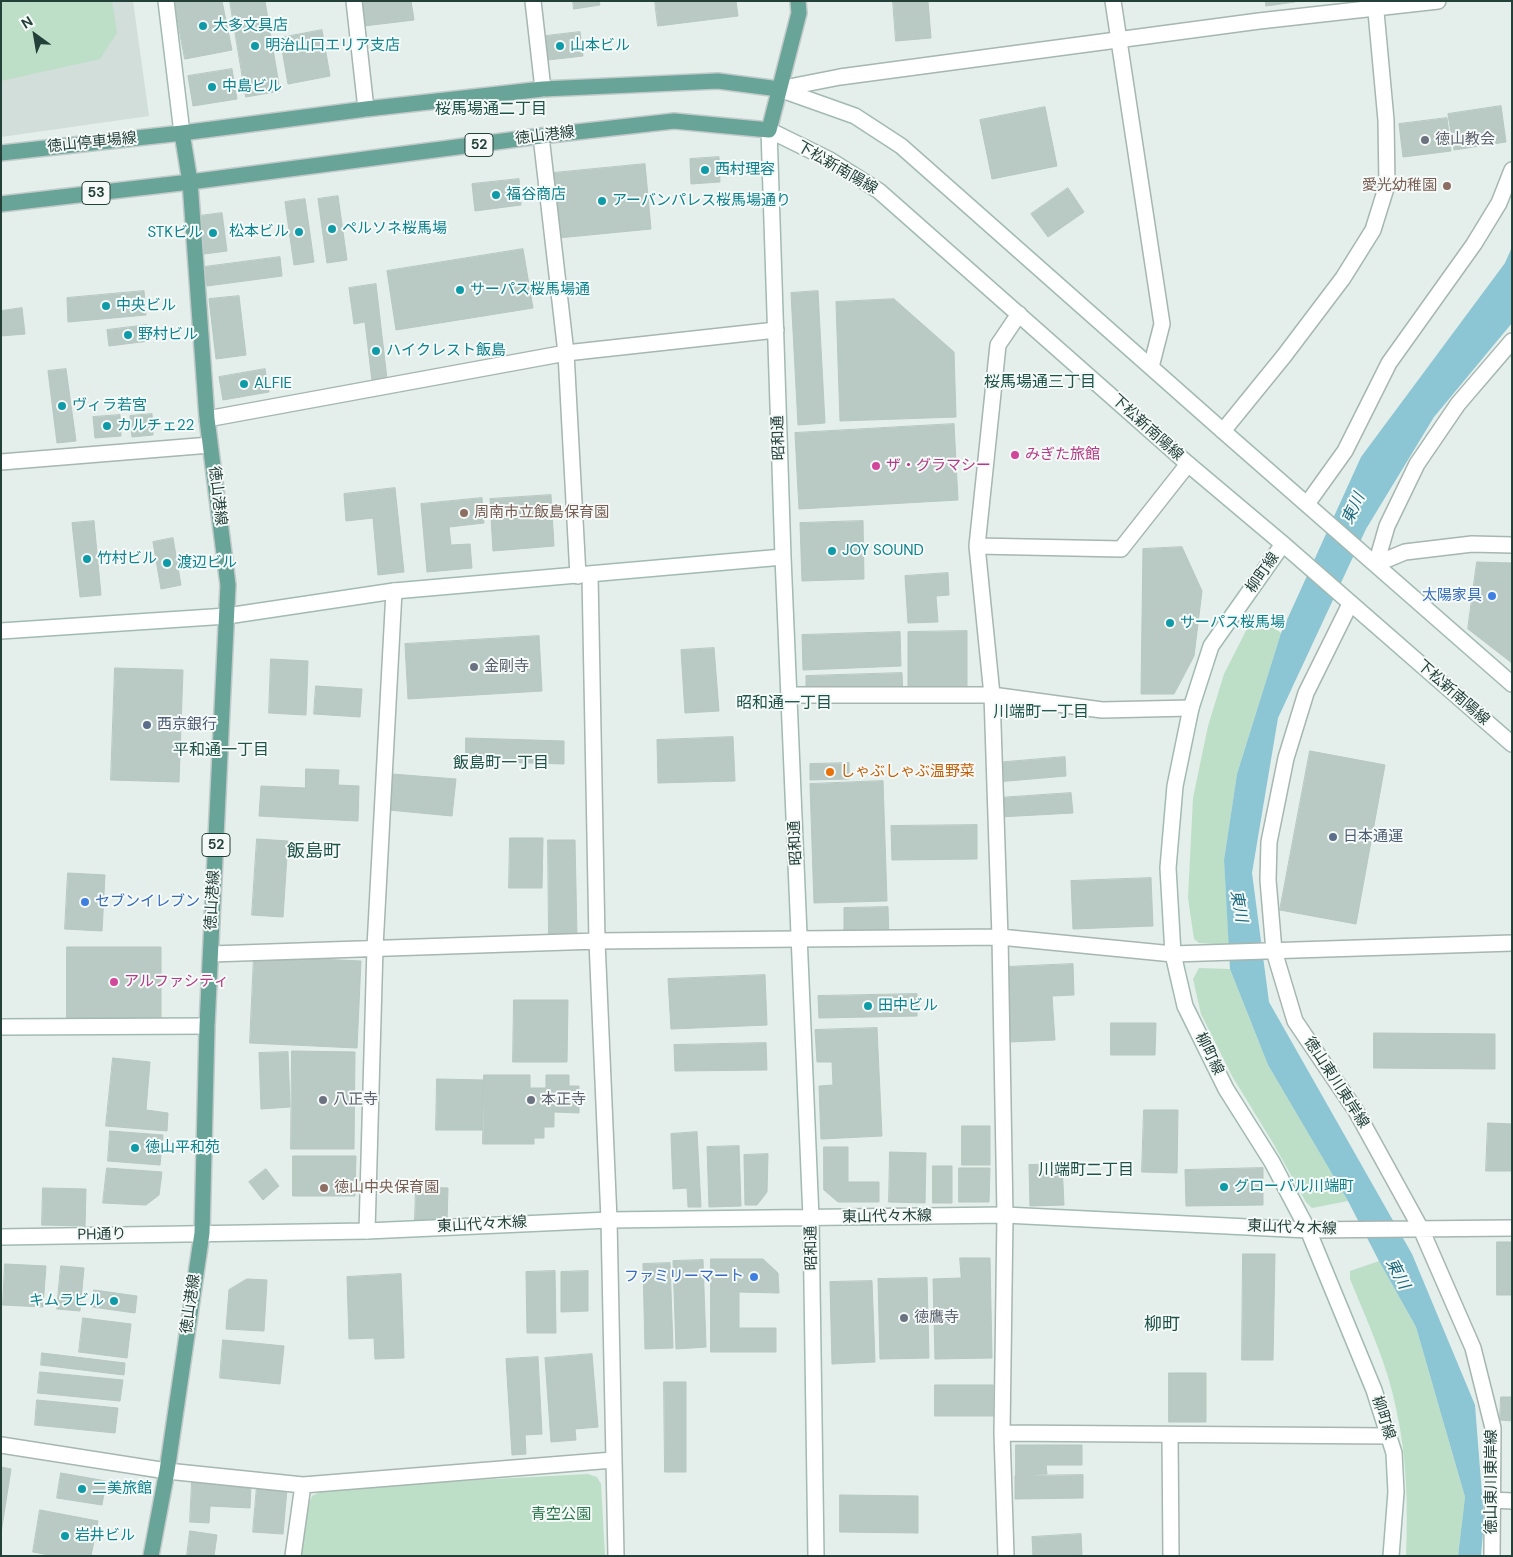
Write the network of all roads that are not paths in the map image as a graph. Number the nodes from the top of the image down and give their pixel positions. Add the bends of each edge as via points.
1 (166, 1) edge
2 (354, 1) edge
3 (533, 1) edge
4 (798, 1) edge
5 (1113, 1) edge
6 (1438, 1) edge
7 (1376, 5) edge
8 (1118, 40) junction
9 (779, 89) junction
10 (543, 90) junction
11 (366, 109) junction
12 (769, 130) junction
13 (182, 133) junction
14 (541, 136) junction
15 (1, 153) edge
16 (1512, 170) edge
17 (190, 182) junction
18 (1, 204) edge
19 (1019, 314) junction
20 (776, 330) junction
21 (1512, 341) edge
22 (566, 353) junction
23 (1150, 367) junction
24 (207, 419) junction
25 (1223, 431) junction
26 (210, 445) junction
27 (1, 462) edge
28 (1188, 464) junction
29 (1307, 504) junction
30 (1283, 544) junction
31 (1512, 545) edge
32 (977, 546) junction
33 (783, 557) junction
34 (1376, 564) junction
35 (584, 575) junction
36 (394, 591) junction
37 (1350, 604) junction
38 (226, 616) junction
39 (1, 631) edge
40 (1512, 684) edge
41 (789, 695) junction
42 (992, 695) junction
43 (1191, 708) junction
44 (1512, 744) edge
45 (1000, 937) junction
46 (800, 940) junction
47 (597, 941) junction
48 (1512, 943) edge
49 (375, 947) junction
50 (1274, 951) junction
51 (211, 954) junction
52 (1173, 954) junction
53 (207, 1026) junction
54 (1, 1027) edge
55 (1004, 1215) junction
56 (811, 1218) junction
57 (609, 1220) junction
58 (1512, 1228) edge
59 (1308, 1230) junction
60 (1416, 1230) junction
61 (367, 1231) junction
62 (202, 1233) junction
63 (1, 1237) edge
64 (1002, 1433) junction
65 (1170, 1435) junction
66 (1389, 1436) junction
67 (1, 1445) edge
68 (613, 1460) junction
69 (167, 1470) junction
70 (303, 1485) junction
71 (1492, 1500) junction
72 (1512, 1501) edge
73 (151, 1556) edge
74 (293, 1556) edge
75 (616, 1556) edge
76 (816, 1556) edge
77 (1006, 1556) edge
78 (1171, 1556) edge
79 (1391, 1556) edge
80 (1492, 1556) edge

1 - 13 street, 徳山港線
2 - 11 street
3 - 10 street
4 - 9 main road via 799,13
5 - 8 street
6 - 7 street
7 - 8 street
7 - 25 street via 1386,120 1387,185 1373,230 1343,278
8 - 9 street via 840,77
8 - 23 street via 1162,324
9 - 10 main road via 718,82
9 - 12 main road
9 - 23 street via 854,116 901,146
10 - 11 main road
11 - 13 main road
12 - 14 main road, 徳山港線 / 52 via 674,121
12 - 19 street, 下松新南陽線 via 830,160 879,191
12 - 20 street, 昭和通
13 - 15 main road, 徳山停車場線
13 - 17 main road, 徳山港線 / 52
14 - 17 main road, 徳山港線 / 52
14 - 22 street
16 - 29 street via 1499,203 1474,244 1389,362 1345,451
17 - 18 main road, 53
17 - 24 main road, 徳山港線 / 52
19 - 28 street, 下松新南陽線
19 - 32 street via 998,345
20 - 22 street
20 - 33 street, 昭和通
21 - 34 street via 1458,404 1417,464 1387,526
22 - 24 street
22 - 35 street
23 - 25 street
24 - 26 main road, 徳山港線 / 52
25 - 29 street
26 - 27 street
26 - 38 main road, 徳山港線 / 52 via 228,585
28 - 30 street, 下松新南陽線
28 - 32 street via 1121,549
29 - 34 street
30 - 37 street, 下松新南陽線
30 - 43 street, 柳町線 via 1211,646
31 - 34 street via 1472,544 1405,552
32 - 42 street
33 - 35 street
33 - 41 street, 昭和通
34 - 40 street
35 - 36 street
35 - 47 street
36 - 38 street
36 - 49 street
37 - 44 street, 下松新南陽線
37 - 50 street, 徳山東川東岸線 via 1306,693 1286,758 1269,842 1268,880
38 - 39 street
38 - 51 main road, 徳山港線 / 52
41 - 42 street
41 - 46 street, 昭和通
42 - 43 street via 1102,710
42 - 45 street
43 - 52 street, 柳町線 via 1175,786 1168,868
45 - 46 street
45 - 52 street
45 - 55 street
46 - 47 street
46 - 56 street, 昭和通
47 - 49 street
47 - 57 street
48 - 50 street
49 - 51 street
49 - 61 street
50 - 52 street
50 - 60 street, 徳山東川東岸線 via 1295,1021 1356,1111
51 - 53 main road, 徳山港線 / 52
52 - 59 street, 柳町線 via 1186,1006 1226,1089 1272,1162
53 - 54 street
53 - 62 main road, 徳山港線 / 52
55 - 56 street, 東山代々木線
55 - 59 street, 東山代々木線
55 - 64 street
56 - 57 street, 東山代々木線
56 - 76 street, 昭和通
57 - 61 street, 東山代々木線
57 - 68 street
58 - 60 street, 東山代々木線
59 - 60 street, 東山代々木線
59 - 66 street, 柳町線
60 - 71 street, 徳山東川東岸線 via 1473,1348 1493,1428
61 - 62 street, 東山代々木線
62 - 63 street, PH通り
62 - 69 main road, 徳山港線 / 52
64 - 65 street
64 - 77 street
65 - 66 street
65 - 78 street
66 - 79 street, 柳町線 via 1394,1452 1396,1492
67 - 69 street
68 - 70 street
68 - 75 street
69 - 70 street
69 - 73 main road, 徳山港線 / 52
70 - 74 street
71 - 72 street
71 - 80 street, 徳山東川東岸線

